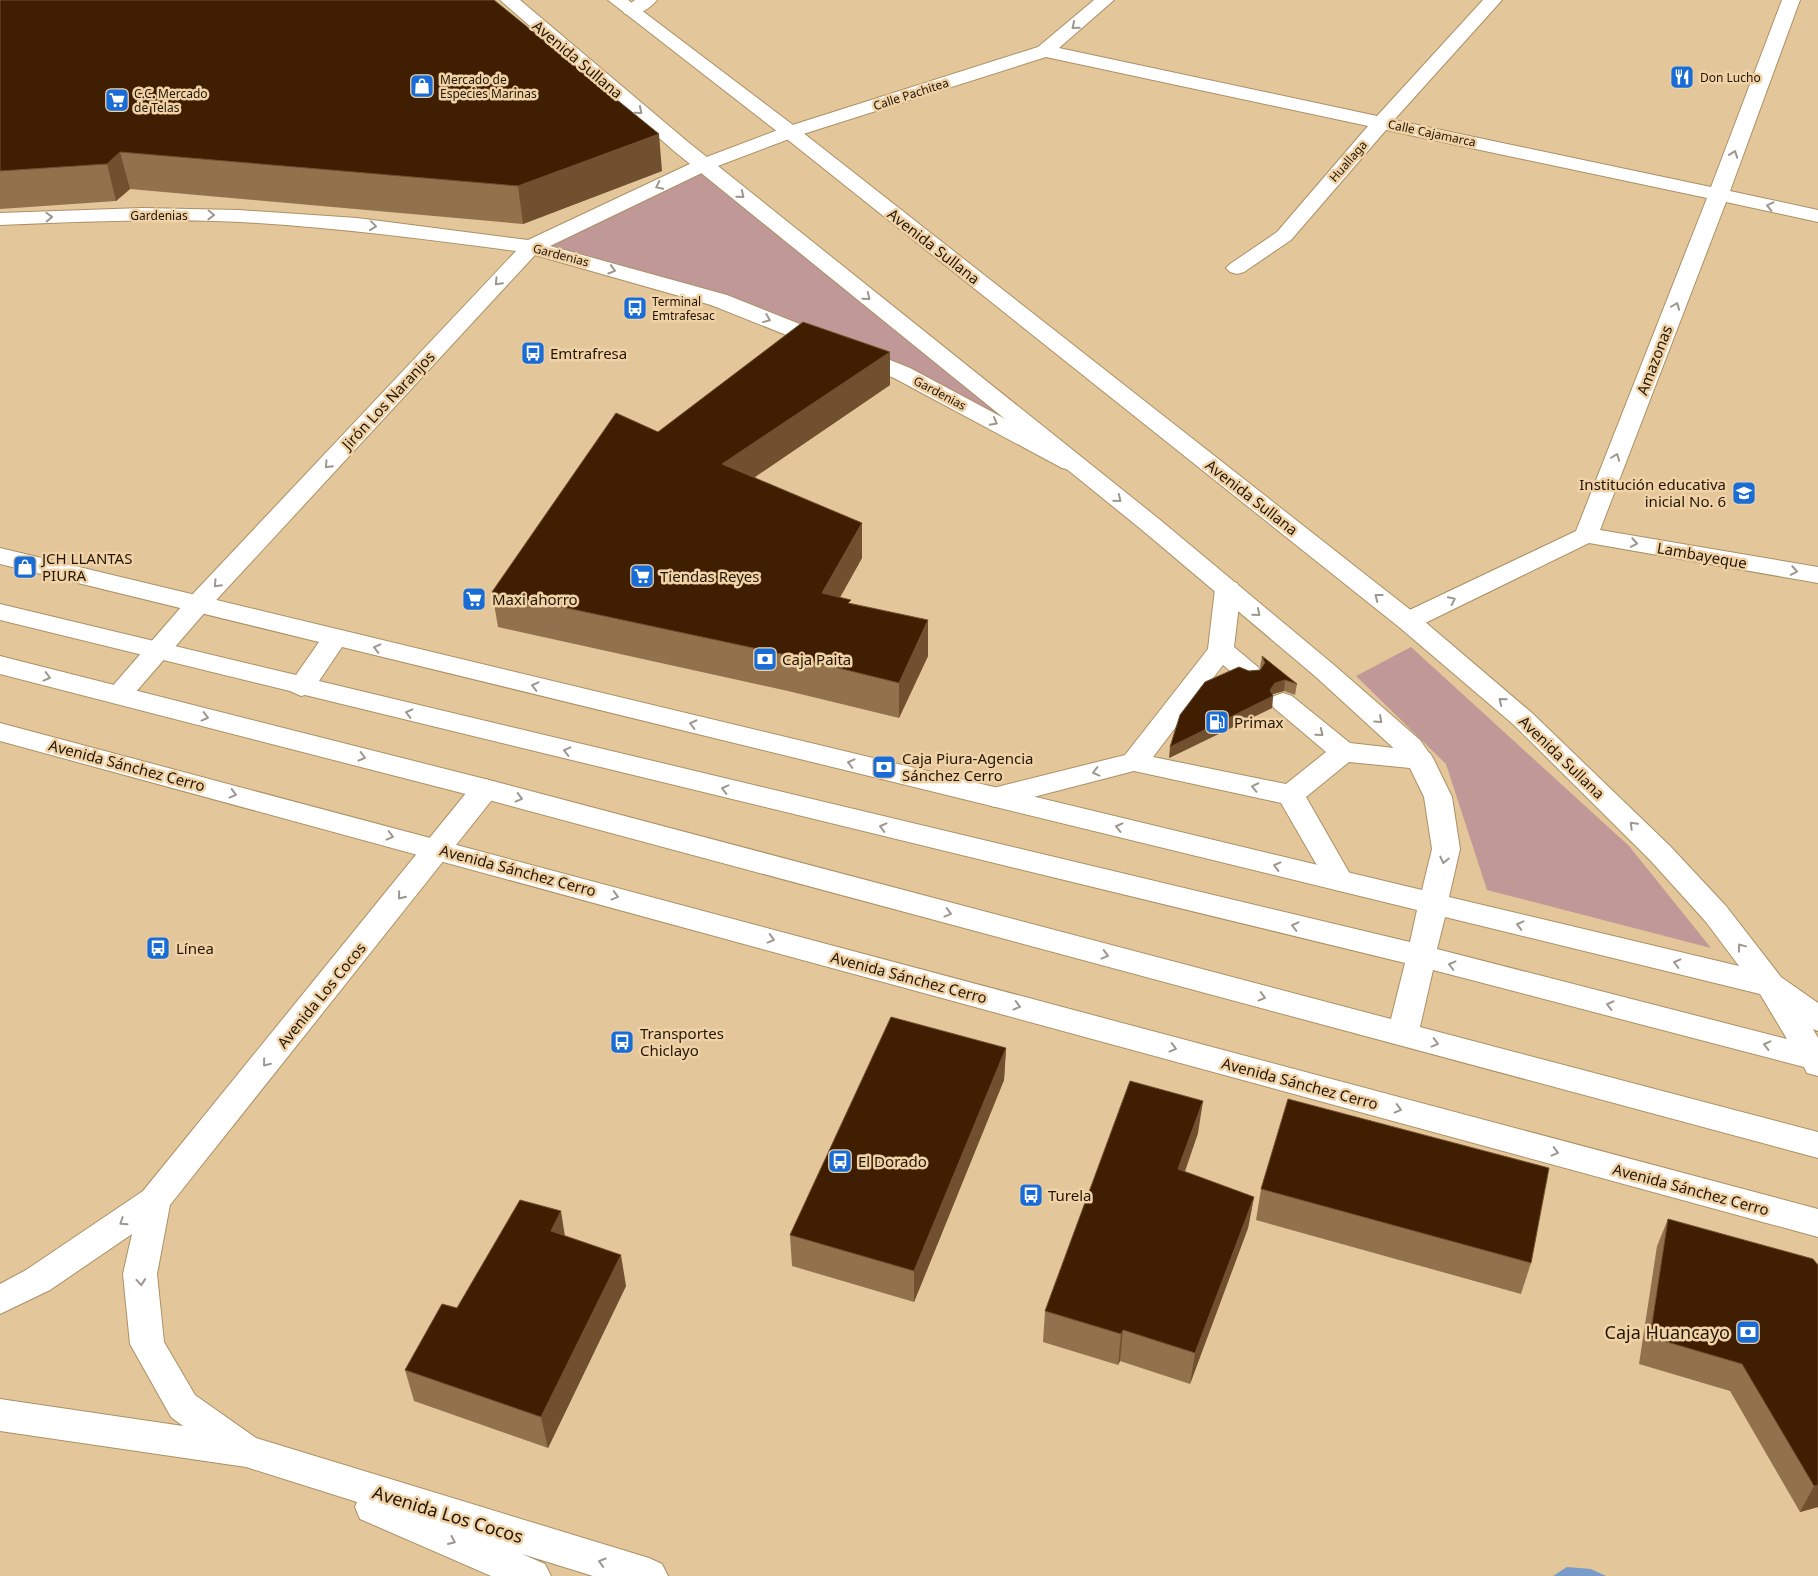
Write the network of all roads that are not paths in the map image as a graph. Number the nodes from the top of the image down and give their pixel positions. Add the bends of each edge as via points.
1 (509, 0) edge
2 (1105, 0) edge
3 (1493, 0) edge
4 (1791, 0) edge
5 (632, 3) edge
6 (1045, 51) junction
7 (1382, 122) junction
8 (790, 132) junction
9 (703, 165) junction
10 (1719, 194) junction
11 (1818, 216) edge
12 (0, 219) edge
13 (531, 247) junction
14 (1237, 268) dead end
15 (1080, 468) junction
16 (1586, 535) junction
17 (0, 556) edge
18 (1818, 575) edge
19 (1228, 589) junction
20 (198, 604) junction
21 (0, 612) edge
22 (1408, 621) junction
23 (335, 638) junction
24 (1221, 650) junction
25 (156, 652) junction
26 (0, 664) edge
27 (1249, 673) edge
28 (301, 687) junction
29 (119, 695) junction
30 (1283, 702) dead end
31 (0, 732) edge
32 (1342, 752) junction
33 (1420, 760) junction
34 (1134, 762) junction
35 (485, 789) junction
36 (1290, 795) junction
37 (994, 797) junction
38 (439, 849) junction
39 (1340, 881) junction
40 (1433, 904) junction
41 (1420, 956) junction
42 (1770, 985) junction
43 (1818, 1019) edge
44 (1403, 1034) junction
45 (1817, 1060) edge
46 (1818, 1145) edge
47 (155, 1200) junction
48 (1818, 1223) edge
49 (0, 1300) edge
50 (0, 1415) edge
51 (246, 1452) junction
52 (532, 1576) edge
53 (649, 1576) edge

1 -> 9 main road, Avenida Sullana
2 -> 6 main road, Calle Pachitea
3 - 7 main road, Huallaga
10 -> 4 main road, Amazonas
5 - 8 main road, Avenida Sullana
6 - 7 main road, Calle Cajamarca
6 - 8 main road, Calle Pachitea
7 - 10 main road, Calle Cajamarca
7 - 14 main road, Huallaga via 1284,236
8 - 9 main road, Calle Pachitea
22 -> 8 main road, Avenida Sullana
9 -> 13 main road, Jirón Los Naranjos
9 -> 15 main road, Avenida Sullana
11 -> 10 main road, Calle Cajamarca
16 -> 10 main road, Amazonas
12 -> 13 main road, Gardenias via 142,214 239,216 357,224
13 -> 15 main road, Gardenias via 719,300 902,373
13 -> 20 main road, Jirón Los Naranjos
15 -> 19 main road, Avenida Sullana
16 -> 18 main road, Lambayeque
22 -> 16 main road
17 - 20 main road
19 - 24 main road
19 -> 33 main road, Avenida Sullana via 1321,667 1410,747
20 - 23 main road
20 - 25 main road, Jirón Los Naranjos
21 - 25 main road
42 -> 22 main road, Avenida Sullana via 1716,914 1660,853 1523,719
23 - 28 main road
37 -> 23 main road
24 - 27 main road
24 - 34 main road
25 - 28 main road
25 - 29 main road, Jirón Los Naranjos
26 -> 29 main road
41 -> 28 main road
29 -> 35 main road
30 -> 32 main road
31 -> 38 main road, Avenida Sánchez Cerro
32 - 33 main road
32 - 36 main road
33 -> 40 main road, Avenida Sullana via 1438,797 1446,849
36 -> 34 main road
34 -> 37 main road
35 - 38 main road, Avenida Los Cocos
35 -> 44 main road
36 - 39 main road
39 -> 37 main road
38 -> 47 main road, Avenida Los Cocos
38 -> 48 main road, Avenida Sánchez Cerro
39 - 40 main road
40 - 41 main road, Avenida Sullana
42 -> 40 main road
41 - 44 main road, Avenida Sullana
45 -> 41 main road
42 - 43 main road
42 - 45 main road, Avenida Sullana
44 -> 46 main road
47 -> 49 main road, Avenida Los Cocos via 38,1280
47 -> 51 main road, Avenida Los Cocos via 140,1274 147,1344 183,1406
50 - 51 main road, Avenida Los Cocos
51 -> 52 main road, Avenida Los Cocos
53 -> 51 main road, Avenida Los Cocos

